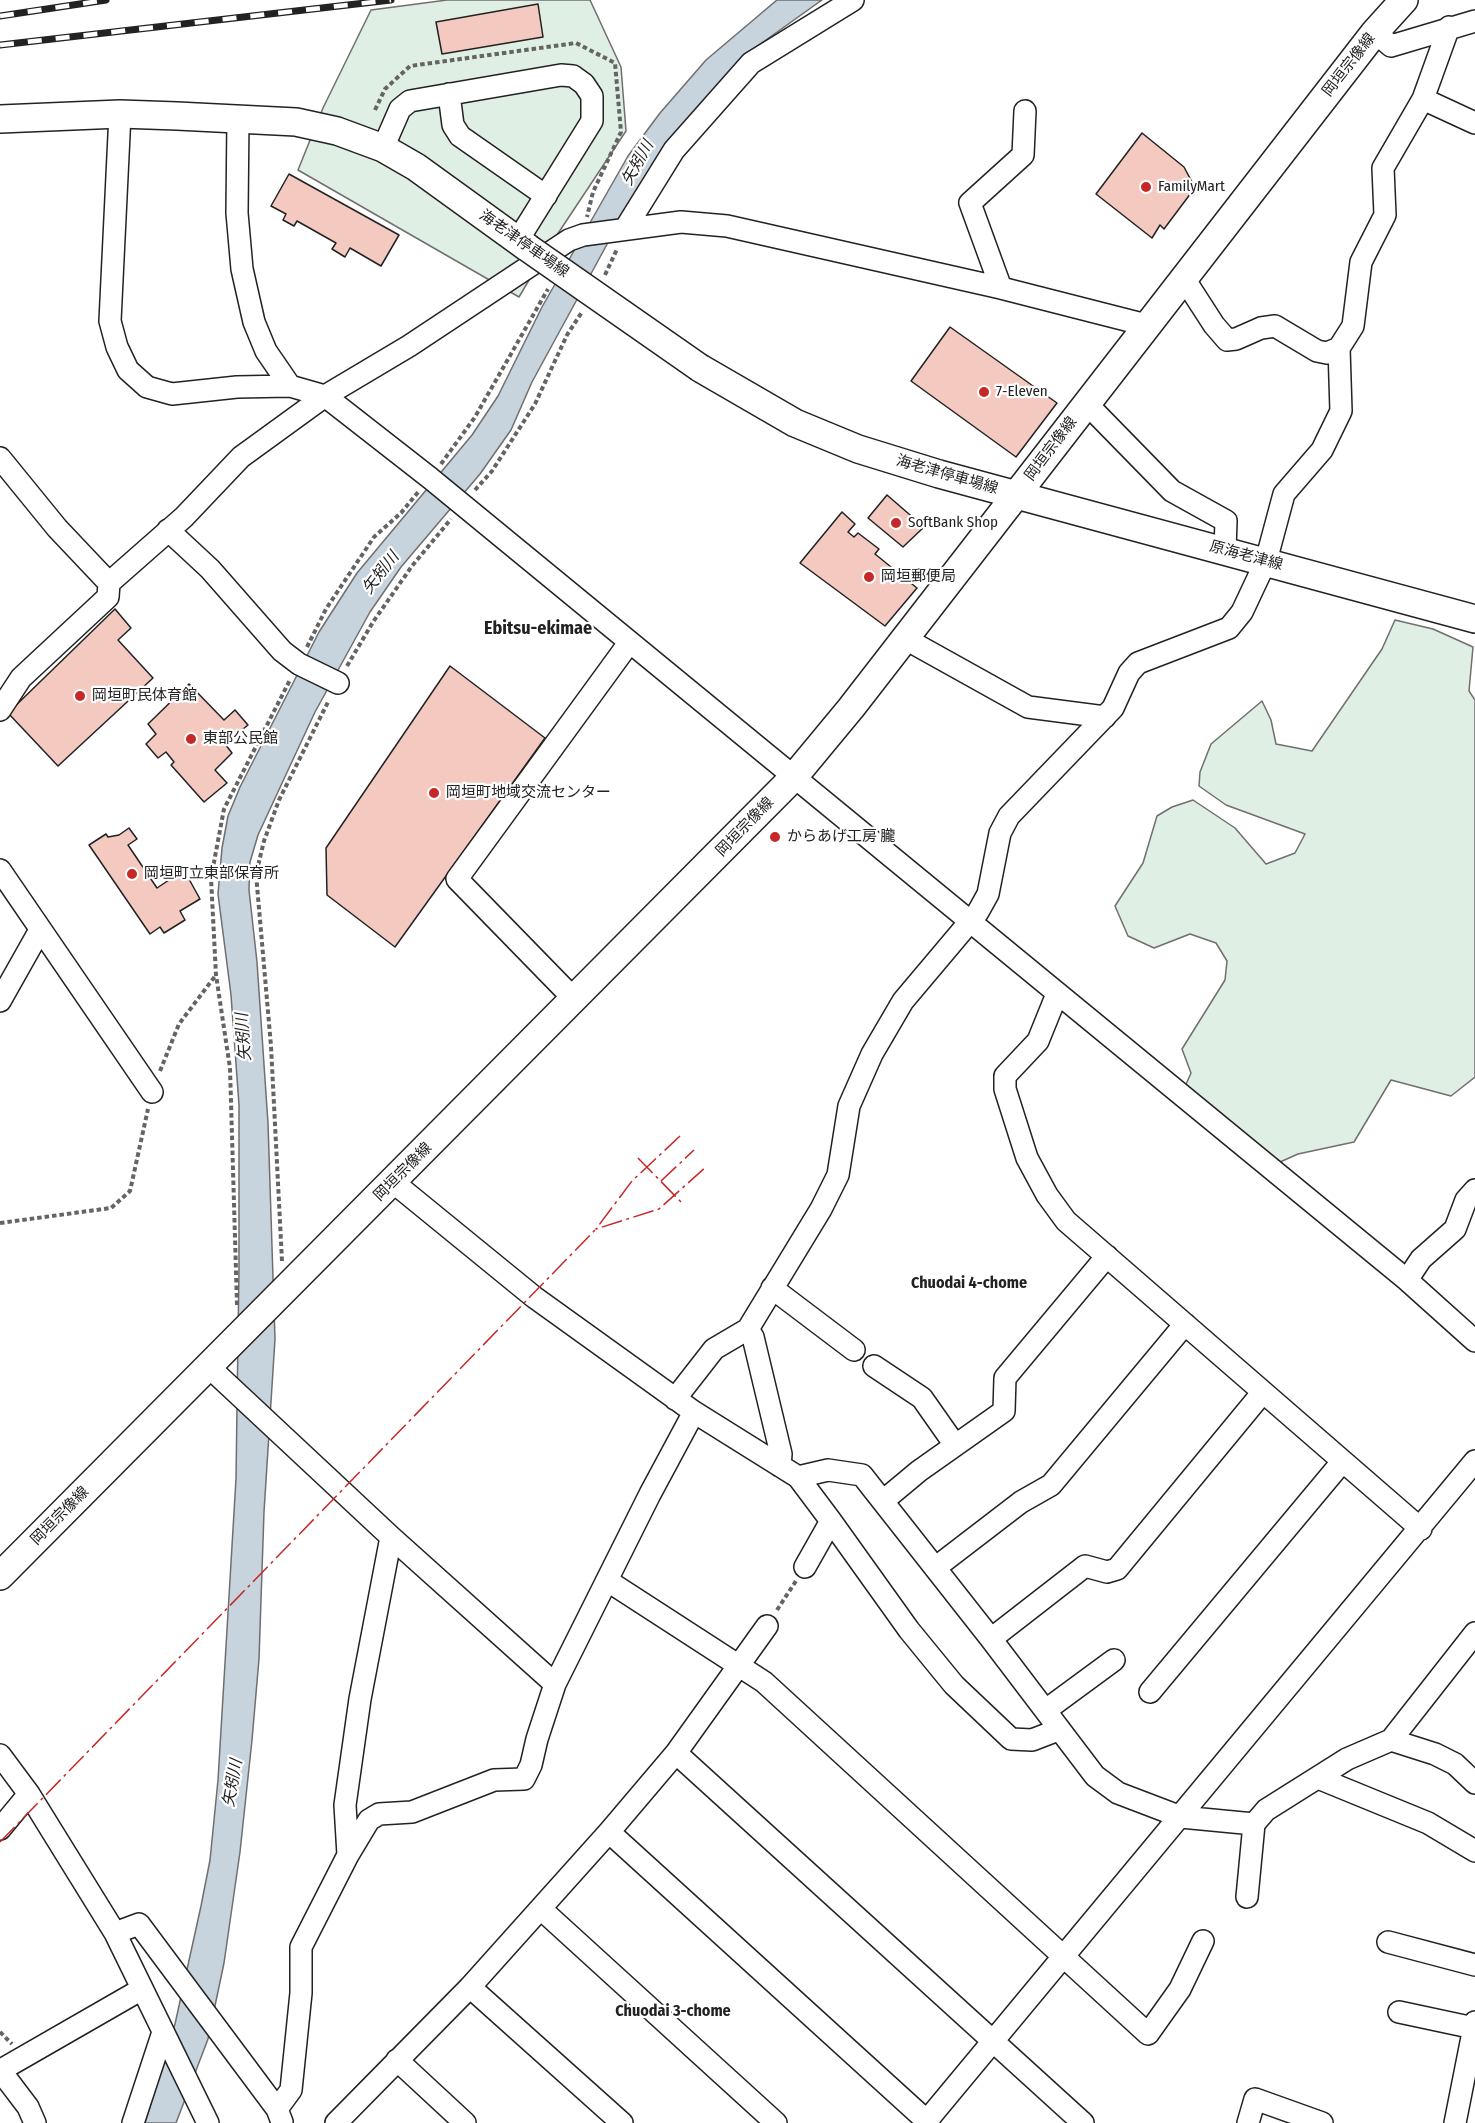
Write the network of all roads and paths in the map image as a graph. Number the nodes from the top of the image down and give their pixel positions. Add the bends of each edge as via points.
1 (853, 0) edge
2 (1404, 0) edge
3 (1475, 21) edge
4 (1449, 27) junction
5 (1375, 32) junction
6 (449, 94) junction
7 (1423, 99) junction
8 (1025, 111) dead end
9 (120, 114) junction
10 (238, 118) junction
11 (0, 119) edge
12 (1475, 123) edge
13 (383, 148) junction
14 (611, 151) dead end
15 (546, 196) junction
16 (625, 229) junction
17 (583, 235) junction
18 (523, 244) junction
19 (603, 276) dead end
20 (1183, 277) junction
21 (552, 282) dead end
22 (1001, 288) junction
23 (585, 306) dead end
24 (1146, 325) junction
25 (1339, 348) junction
26 (290, 386) junction
27 (325, 396) junction
28 (1086, 403) junction
29 (0, 458) edge
30 (430, 478) junction
31 (1016, 495) junction
32 (462, 505) junction
33 (168, 530) junction
34 (1225, 550) junction
35 (1266, 561) junction
36 (109, 583) junction
37 (1475, 619) edge
38 (904, 638) junction
39 (629, 642) junction
40 (298, 664) junction
41 (338, 683) junction
42 (0, 710) edge
43 (1105, 717) junction
44 (793, 778) junction
45 (0, 870) edge
46 (968, 922) junction
47 (40, 930) junction
48 (216, 975) junction
49 (1057, 994) junction
50 (574, 999) junction
51 (0, 1000) edge
52 (152, 1092) junction
53 (393, 1182) junction
54 (1475, 1190) edge
55 (0, 1223) edge
56 (1107, 1256) junction
57 (1407, 1280) junction
58 (772, 1288) junction
59 (282, 1293) junction
60 (1185, 1324) junction
61 (748, 1329) junction
62 (238, 1339) junction
63 (1475, 1341) edge
64 (854, 1350) dead end
65 (874, 1366) dead end
66 (208, 1367) junction
67 (1263, 1392) junction
68 (675, 1399) junction
69 (694, 1412) junction
70 (955, 1445) junction
71 (1475, 1461) edge
72 (1342, 1462) junction
73 (780, 1466) junction
74 (798, 1477) junction
75 (884, 1501) junction
76 (831, 1521) junction
77 (1421, 1529) junction
78 (391, 1537) junction
79 (805, 1567) joint
80 (935, 1568) junction
81 (0, 1576) edge
82 (608, 1581) junction
83 (767, 1626) joint
84 (1475, 1633) edge
85 (991, 1639) junction
86 (1114, 1660) dead end
87 (741, 1665) junction
88 (555, 1684) junction
89 (1150, 1692) dead end
90 (1046, 1710) junction
91 (1058, 1730) junction
92 (1391, 1740) junction
93 (676, 1753) junction
94 (0, 1755) edge
95 (1318, 1778) junction
96 (1475, 1784) edge
97 (29, 1794) junction
98 (1180, 1817) junction
99 (1254, 1824) junction
100 (0, 1829) edge
101 (609, 1832) junction
102 (1475, 1851) edge
103 (348, 1855) junction
104 (1247, 1898) dead end
105 (541, 1910) junction
106 (115, 1933) junction
107 (1203, 1941) dead end
108 (1388, 1942) dead end
109 (1065, 1957) junction
110 (1475, 1965) edge
111 (470, 1987) junction
112 (142, 1989) junction
113 (1399, 2012) dead end
114 (1474, 2025) edge
115 (165, 2035) junction
116 (994, 2042) junction
117 (397, 2060) junction
118 (0, 2070) edge
119 (1469, 2095) edge
120 (280, 2116) edge
121 (927, 2122) edge
122 (34, 2123) edge
123 (133, 2123) edge
124 (208, 2123) edge
125 (336, 2123) edge
126 (465, 2123) edge
127 (622, 2123) edge
128 (776, 2123) edge
129 (1083, 2123) edge
130 (1248, 2123) edge
131 (1322, 2123) edge
132 (1455, 2123) edge

1 - 16 street via 751,63 674,150
2 - 5 main road, 岡垣宗像線
3 - 4 street
4 - 5 street via 1391,46
4 - 7 street
5 - 20 main road, 岡垣宗像線
6 - 13 street via 410,101 400,109
6 - 15 street via 453,125 460,136
6 - 15 street via 561,75 573,76 584,84 592,96 592,121
7 - 12 street
7 - 25 street via 1383,168 1385,215 1360,262 1353,326
8 - 22 street via 1023,155 970,203
9 - 10 main road, 海老津停車場線
9 - 11 main road, 海老津停車場線
9 - 26 street via 110,321 128,370 147,387 172,394
10 - 13 main road, 海老津停車場線 via 296,122 337,131
10 - 26 street via 237,213 242,269 254,322 266,351
13 - 18 main road, 海老津停車場線
14 - 17 path via 593,192
15 - 18 street
16 - 17 street
16 - 19 path
16 - 22 street via 681,222 727,226
17 - 27 street via 569,240 409,346
18 - 31 main road, 海老津停車場線, bridge via 700,368 795,423 858,449
20 - 24 main road, 岡垣宗像線
20 - 25 street via 1227,340 1275,326 1317,351 1327,353
21 - 30 path via 475,417
22 - 24 street
23 - 32 path via 535,404 492,471
24 - 28 main road, 岡垣宗像線
25 - 35 street via 1341,411 1322,450 1284,494
26 - 27 street
27 - 30 street
27 - 33 street via 242,457
28 - 31 main road, 岡垣宗像線
28 - 34 street via 1172,491 1226,521
29 - 36 street via 57,528
30 - 32 street
30 - 40 path via 374,537 326,609
31 - 34 main road, 原海老津線
31 - 38 main road, 岡垣宗像線
32 - 39 street
32 - 41 path via 412,566 373,622
33 - 36 street
33 - 40 street via 210,568 282,651
34 - 35 main road, 原海老津線
35 - 37 main road, 原海老津線
35 - 43 street via 1242,612 1229,628 1138,663
36 - 42 street via 108,597 21,678
38 - 43 street via 1028,707
38 - 44 main road, 岡垣宗像線
39 - 44 street
39 - 50 street via 457,879
40 - 41 street
40 - 48 path via 224,809 211,878
41 - 59 path via 279,800 256,874 271,1046
43 - 46 street via 1009,816 1000,833 988,894
44 - 46 street
44 - 50 main road, 岡垣宗像線
45 - 47 street
46 - 49 street
46 - 58 street via 903,1001 882,1035 849,1106 838,1175
47 - 51 street
47 - 52 street
48 - 52 path via 179,1024
48 - 62 path via 230,1068
49 - 56 street via 1038,1041 1005,1076 1005,1089 1027,1158 1047,1195 1066,1221
49 - 57 street
50 - 53 main road, 岡垣宗像線
52 - 55 path via 130,1191 111,1209
53 - 59 main road, 岡垣宗像線
53 - 68 street via 534,1297
54 - 57 street via 1466,1200 1455,1229 1421,1259
56 - 60 street
56 - 70 street via 1005,1378 1004,1411
57 - 63 street
58 - 61 street
58 - 64 street
59 - 62 main road, 岡垣宗像線
60 - 67 street
60 - 80 street via 1051,1485 1021,1502
61 - 68 street via 714,1349
61 - 73 street via 778,1442
62 - 66 main road, 岡垣宗像線
65 - 70 street via 922,1398
66 - 78 street
66 - 81 main road, 岡垣宗像線
67 - 72 street
67 - 85 street via 1117,1569 1107,1572 1085,1566
68 - 69 street
69 - 73 street
69 - 82 street
70 - 75 street
71 - 77 street
72 - 77 street
72 - 89 street
73 - 74 street
74 - 75 street via 828,1470 862,1475
74 - 76 street
75 - 80 street
76 - 79 street
76 - 91 street via 939,1667 1011,1739 1032,1740
77 - 98 street
78 - 88 street
78 - 103 street via 360,1699 345,1806
79 - 83 path
80 - 85 street
82 - 87 street
82 - 88 street
83 - 87 street
84 - 92 street
85 - 90 street
86 - 90 street
87 - 93 street
87 - 109 street
88 - 103 street via 524,1779 494,1780 412,1812 379,1814 369,1820
90 - 91 street
91 - 98 street via 1095,1776 1118,1793
92 - 95 street via 1347,1759
92 - 96 street via 1455,1764
93 - 101 street
93 - 116 street
94 - 97 street
95 - 99 street via 1266,1810
95 - 102 street via 1428,1823
97 - 100 street
97 - 106 street
98 - 99 street
98 - 109 street
99 - 104 street
101 - 105 street
101 - 121 street
103 - 120 street via 301,1947 301,1994 291,2090
105 - 111 street
105 - 128 street
106 - 112 street
106 - 120 street via 139,1924
107 - 109 street via 1180,1989 1148,2034
108 - 110 street
109 - 116 street
111 - 117 street
111 - 127 street
112 - 115 street
112 - 118 street
113 - 114 street
114 - 119 street
115 - 123 street
115 - 124 street
116 - 121 street
116 - 129 street
117 - 125 street
117 - 126 street
118 - 122 street via 28,2107
119 - 132 street
130 - 131 street via 1255,2099

